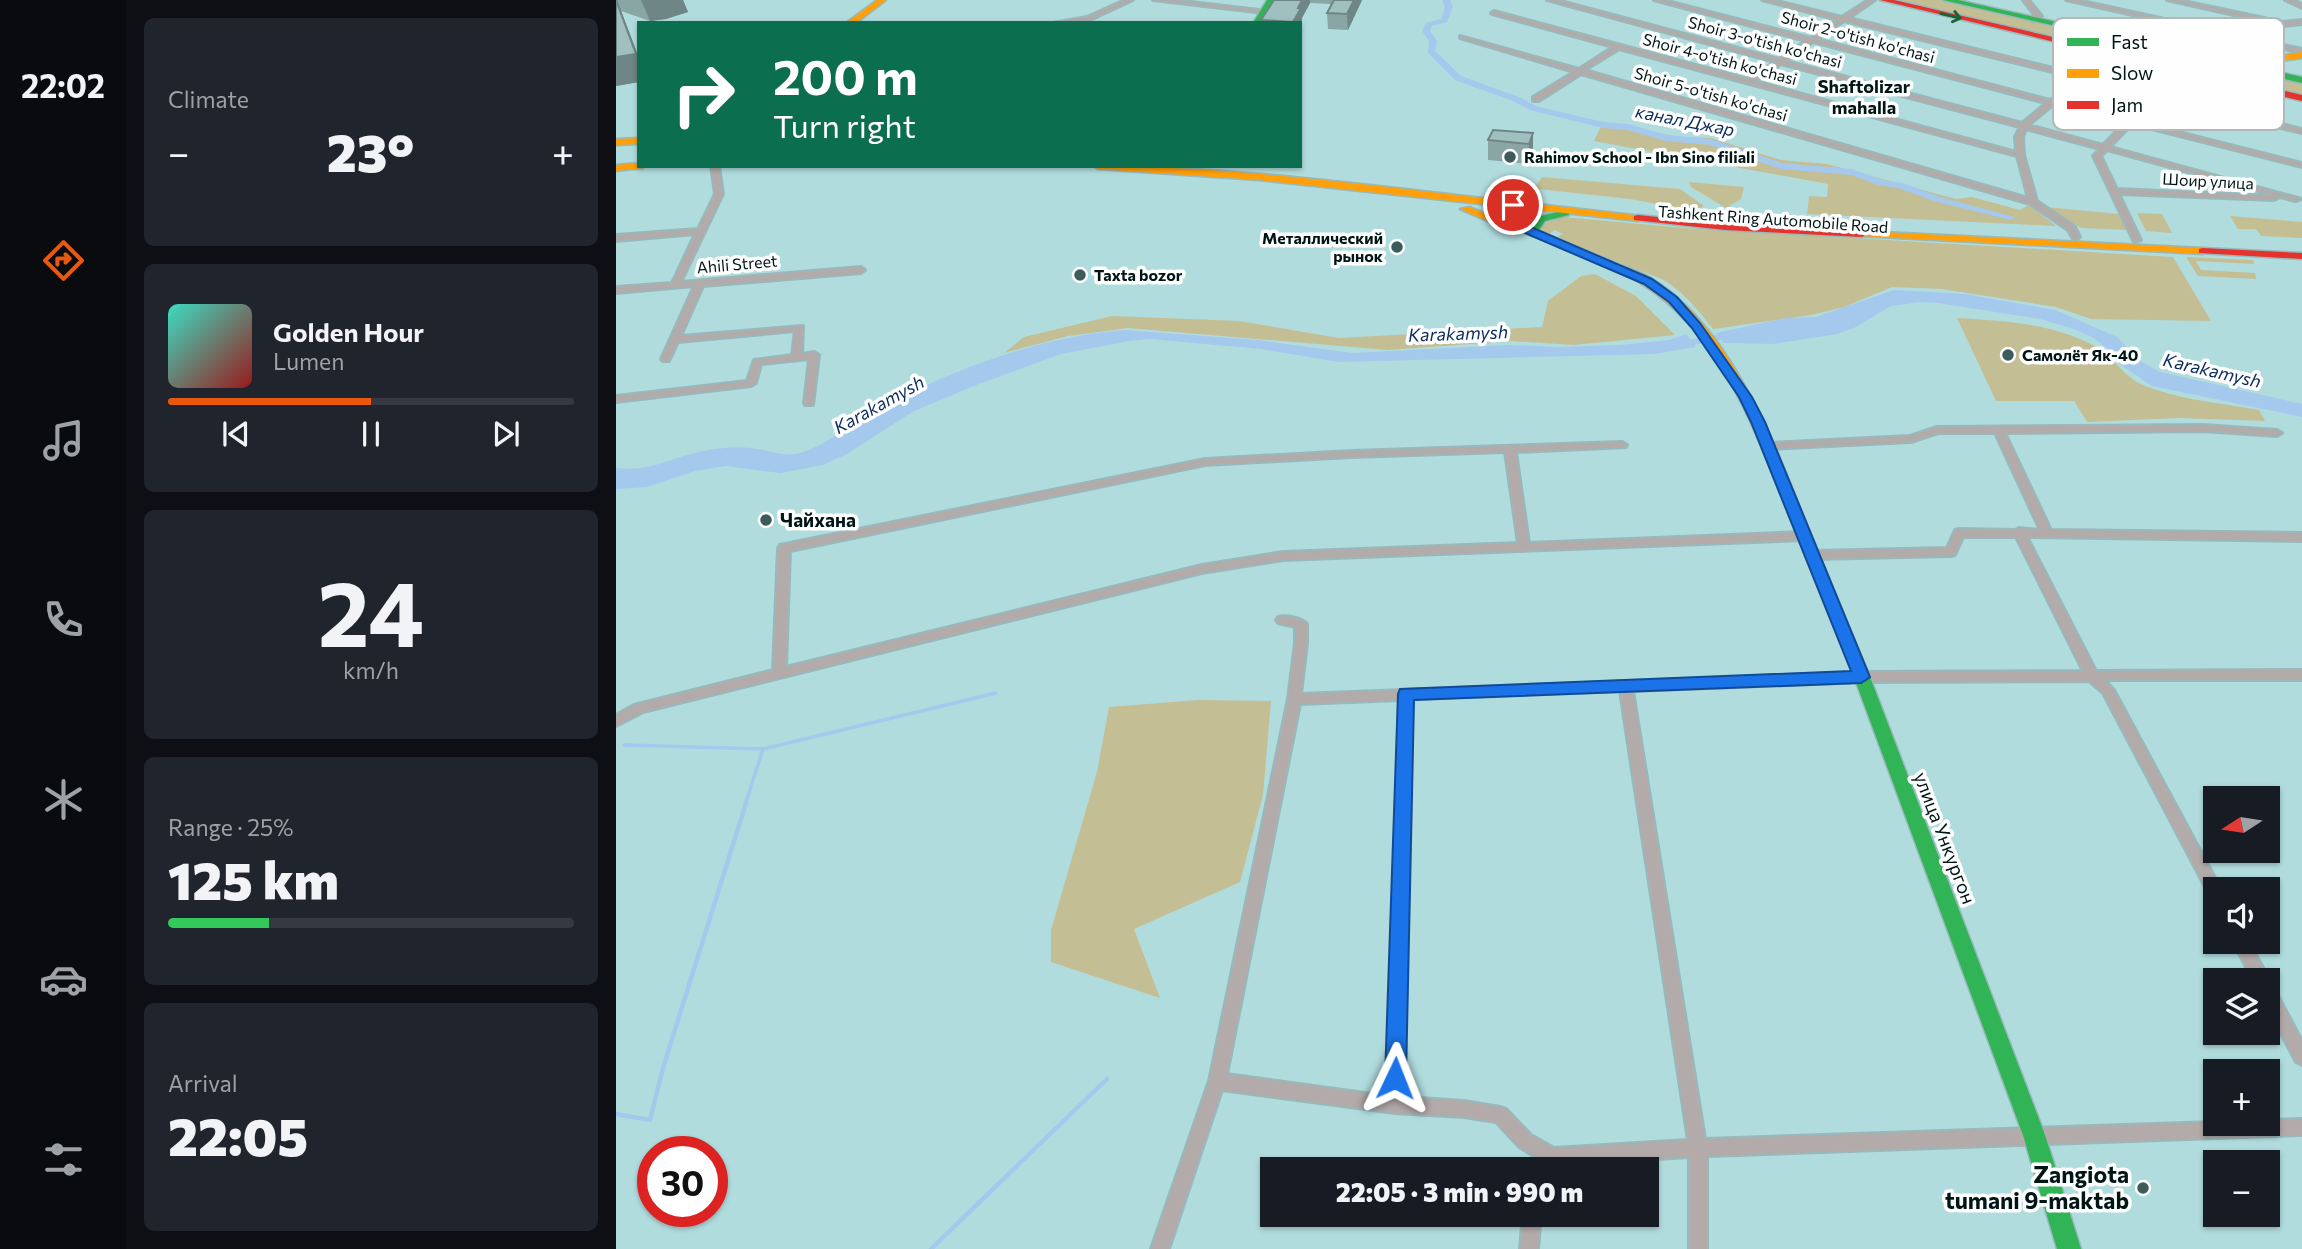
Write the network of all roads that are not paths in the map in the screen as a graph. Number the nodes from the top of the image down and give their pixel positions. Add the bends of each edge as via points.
1 (885, 0) edge
2 (1130, 0) edge
3 (1156, 0) edge
4 (1550, 0) edge
5 (1657, 0) edge
6 (1765, 0) edge
7 (1872, 0) edge
8 (1884, 0) edge
9 (1947, 0) edge
10 (2026, 0) edge
11 (2069, 0) edge
12 (2171, 0) edge
13 (2288, 0) edge
14 (2302, 6) edge
15 (1264, 11) edge
16 (1494, 13) dead end
17 (2148, 18) edge
18 (2259, 18) edge
19 (1844, 19) junction
20 (2034, 20) junction
21 (853, 21) edge
22 (859, 21) edge
23 (1072, 21) edge
24 (2302, 22) edge
25 (2284, 23) edge
26 (2053, 24) edge
27 (1462, 37) dead end
28 (1813, 40) junction
29 (2053, 40) edge
30 (1619, 46) junction
31 (2284, 49) edge
32 (2302, 53) edge
33 (2284, 59) edge
34 (1781, 61) junction
35 (2053, 70) edge
36 (1581, 71) junction
37 (2284, 74) edge
38 (2302, 80) edge
39 (1749, 82) junction
40 (2284, 94) edge
41 (2302, 98) edge
42 (1536, 99) dead end
43 (2051, 102) joint
44 (2024, 126) junction
45 (2284, 127) edge
46 (2124, 130) edge
47 (2164, 130) edge
48 (2302, 131) edge
49 (637, 141) edge
50 (616, 142) edge
51 (2106, 148) junction
52 (2020, 155) junction
53 (637, 158) edge
54 (616, 160) edge
55 (2302, 165) edge
56 (637, 166) edge
57 (616, 168) edge
58 (715, 168) edge
59 (1127, 168) edge
60 (1261, 168) edge
61 (2113, 191) junction
62 (1418, 195) junction
63 (2300, 199) edge
64 (1510, 200) junction
65 (2033, 202) junction
66 (1572, 212) junction
67 (1685, 219) junction
68 (1515, 229) junction
69 (699, 231) junction
70 (1536, 234) junction
71 (2076, 237) junction
72 (616, 238) edge
73 (2137, 240) junction
74 (2302, 247) edge
75 (2302, 256) edge
76 (861, 270) dead end
77 (700, 283) junction
78 (675, 285) junction
79 (616, 290) edge
80 (1694, 326) junction
81 (674, 340) junction
82 (797, 357) junction
83 (666, 359) dead end
84 (616, 399) edge
85 (809, 403) dead end
86 (1999, 430) junction
87 (2277, 433) dead end
88 (1622, 445) dead end
89 (1768, 446) junction
90 (1510, 448) junction
91 (2019, 533) junction
92 (2047, 533) junction
93 (1805, 536) junction
94 (2302, 537) edge
95 (1524, 548) junction
96 (1813, 555) junction
97 (1282, 620) dead end
98 (779, 673) junction
99 (2302, 675) edge
100 (2092, 676) junction
101 (1861, 677) junction
102 (1626, 687) junction
103 (1406, 694) junction
104 (1294, 699) junction
105 (616, 721) edge
106 (2207, 877) edge
107 (2280, 1016) edge
108 (2302, 1057) edge
109 (1216, 1081) junction
110 (1395, 1105) junction
111 (2302, 1127) edge
112 (2034, 1135) junction
113 (1698, 1148) junction
114 (1543, 1157) edge
115 (1609, 1157) edge
116 (1531, 1227) edge
117 (1160, 1249) edge
118 (1529, 1249) edge
119 (1698, 1249) edge
120 (2069, 1249) edge

1 - 21 main road
1 - 22 main road
2 - 23 street via 1088,19
3 - 15 street
4 - 34 street, Shoir 3-o'tish ko'chasi
5 - 28 street, Shoir 2-o'tish ko'chasi
6 - 19 street
7 - 19 street
8 -> 29 main road
9 - 20 main road
10 - 20 street via 2039,16
11 - 17 street
12 - 18 street
13 - 14 street
16 - 30 street, Shoir 4-o'tish ko'chasi
19 - 28 street
19 - 35 street
20 - 26 main road
24 - 25 street
27 - 36 street, Shoir 5-o'tish ko'chasi
28 - 34 street
28 - 43 street, Shoir 2-o'tish ko'chasi
30 - 36 street
30 - 39 street, Shoir 4-o'tish ko'chasi
31 - 32 street
32 - 33 main road
34 - 39 street
34 - 44 street, Shoir 3-o'tish ko'chasi
36 - 42 street
36 - 65 street, Shoir 5-o'tish ko'chasi
37 - 38 main road
39 - 52 street, Shoir 4-o'tish ko'chasi
40 - 41 main road
43 - 44 street
44 - 51 street, Shoir 3-o'tish ko'chasi
44 - 52 street
45 - 48 street
46 - 51 street
47 - 55 street
49 - 50 main road
51 - 61 street via 2097,156
51 - 63 street, Shoir 3-o'tish ko'chasi
52 - 65 street
53 - 54 main road
56 - 57 main road
58 - 69 street via 719,194
59 - 62 main road
60 - 64 main road, Tashkent Ring Automobile Road
61 - 63 street, Шоир улица
61 - 73 street
62 - 64 main road
62 - 68 main road
64 - 66 main road
64 - 67 main road, Tashkent Ring Automobile Road
64 - 68 main road via 1503,218
64 - 70 main road via 1514,221
65 - 71 street via 2072,229
66 - 67 main road
66 - 70 main road via 1540,220 1533,227
67 - 71 main road, Tashkent Ring Automobile Road
67 - 75 main road, Tashkent Ring Automobile Road
68 - 80 main road via 1646,284
69 - 72 street
69 - 78 street
70 - 80 main road via 1648,281 1673,300
71 - 73 main road, Tashkent Ring Automobile Road
73 - 74 main road, Tashkent Ring Automobile Road
76 - 77 street, Ahili Street
77 - 78 street, Ahili Street
77 - 81 street
78 - 79 street, Ahili Street
80 - 89 main road, улица Ункургон
81 - 82 street via 800,328
81 - 83 street
82 - 84 street via 757,362 751,383
82 - 85 street via 814,355
86 - 87 street via 2203,428
86 - 89 street via 1937,430 1911,439
86 - 92 street
88 - 90 street
89 - 93 main road, улица Ункургон
90 - 95 street
90 - 98 street via 1205,462 784,548
91 - 92 street
91 - 96 street via 1959,533 1951,552
91 - 100 street
92 - 94 street
93 - 95 street
93 - 96 main road, улица Ункургон
95 - 98 street via 1283,556 1202,569
96 - 101 main road, улица Ункургон
97 - 104 street via 1301,624
98 - 105 street via 639,708
99 - 100 street
100 - 101 street
100 - 106 street via 2108,690
101 - 102 street
101 - 112 main road, улица Ункургон
102 - 103 street
102 - 113 street
103 - 104 street
103 - 110 street
104 - 109 street
107 - 108 street
109 - 110 street
109 - 117 street
110 - 114 street via 1500,1115
111 - 112 street
112 - 113 street
112 - 120 main road, улица Ункургон
113 - 115 street
113 - 119 street
116 - 118 street

